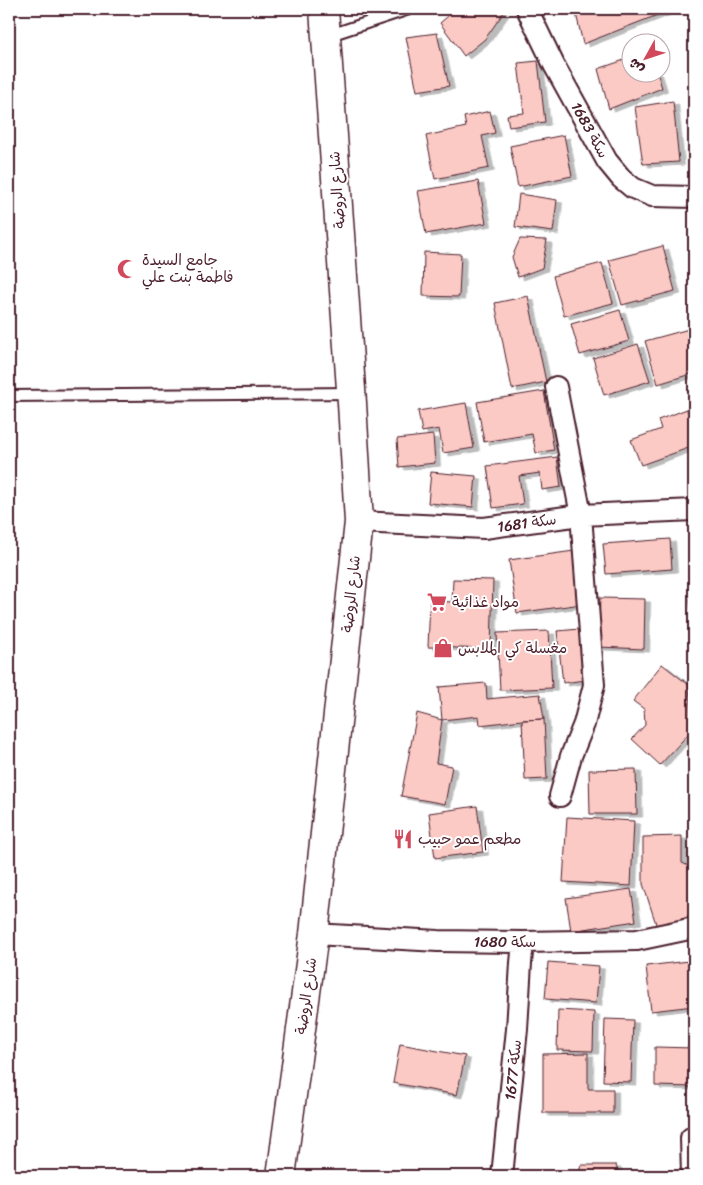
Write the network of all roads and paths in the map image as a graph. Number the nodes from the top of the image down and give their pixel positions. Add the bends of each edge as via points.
1 (324, 9) edge
2 (410, 9) edge
3 (527, 9) edge
4 (326, 37) junction
5 (694, 197) edge
6 (556, 387) dead end
7 (351, 393) junction
8 (9, 396) edge
9 (694, 510) edge
10 (582, 515) junction
11 (359, 522) junction
12 (560, 796) dead end
13 (694, 928) edge
14 (314, 934) junction
15 (523, 942) junction
16 (694, 1138) edge
17 (281, 1176) edge
18 (502, 1176) edge
19 (692, 1176) edge

1 - 4 main road, شارع الروضة
2 - 4 lane
3 - 5 street, سكة 1683 via 607,161 621,178 652,196
4 - 7 main road, شارع الروضة
6 - 10 street
7 - 8 lane
7 - 11 main road, شارع الروضة
9 - 10 street, سكة 1681
10 - 11 street, سكة 1681 via 484,528
10 - 12 street via 594,685
11 - 14 main road, شارع الروضة
13 - 15 street, سكة 1680 via 637,940
14 - 15 street, سكة 1680
14 - 17 main road, شارع الروضة
15 - 18 street, سكة 1677
16 - 19 street via 691,1138

